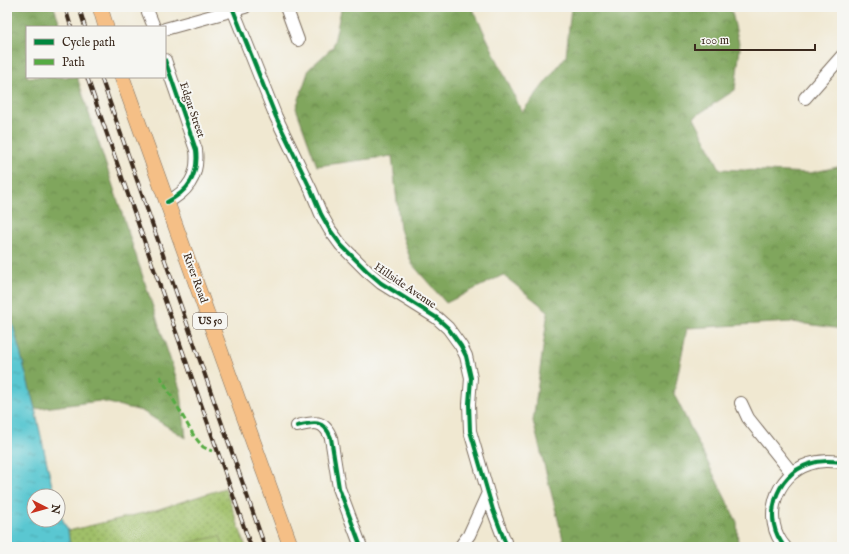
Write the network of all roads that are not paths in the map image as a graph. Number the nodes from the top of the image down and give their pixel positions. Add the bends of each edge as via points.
1 (100, 7) edge
2 (146, 7) edge
3 (245, 7) edge
4 (286, 7) edge
5 (233, 9) edge
6 (106, 26) edge
7 (154, 26) edge
8 (166, 29) edge
9 (298, 40) dead end
10 (842, 56) edge
11 (166, 63) edge
12 (122, 78) edge
13 (805, 98) dead end
14 (167, 202) junction
15 (741, 403) dead end
16 (297, 426) dead end
17 (842, 462) edge
18 (792, 474) junction
19 (488, 493) junction
20 (291, 547) edge
21 (361, 547) edge
22 (460, 547) edge
23 (507, 547) edge
24 (785, 547) edge

1 - 6 main road
2 - 7 street
3 - 5 street
4 - 9 street
5 - 8 street
5 - 19 street, Hillside Avenue via 276,118 330,230 366,271 437,318 461,346 471,378 470,431
10 - 13 street
11 - 14 street, Edgar Street via 197,158 195,172 188,186 178,197
12 - 14 main road, River Road / US 50
14 - 20 main road, River Road / US 50
15 - 18 street via 748,418
16 - 21 street via 312,422 324,427 328,432 339,488
17 - 18 street via 820,461 808,464
18 - 24 street via 778,491 774,505 773,516 777,534
19 - 22 street via 469,535
19 - 23 street, Hillside Avenue

